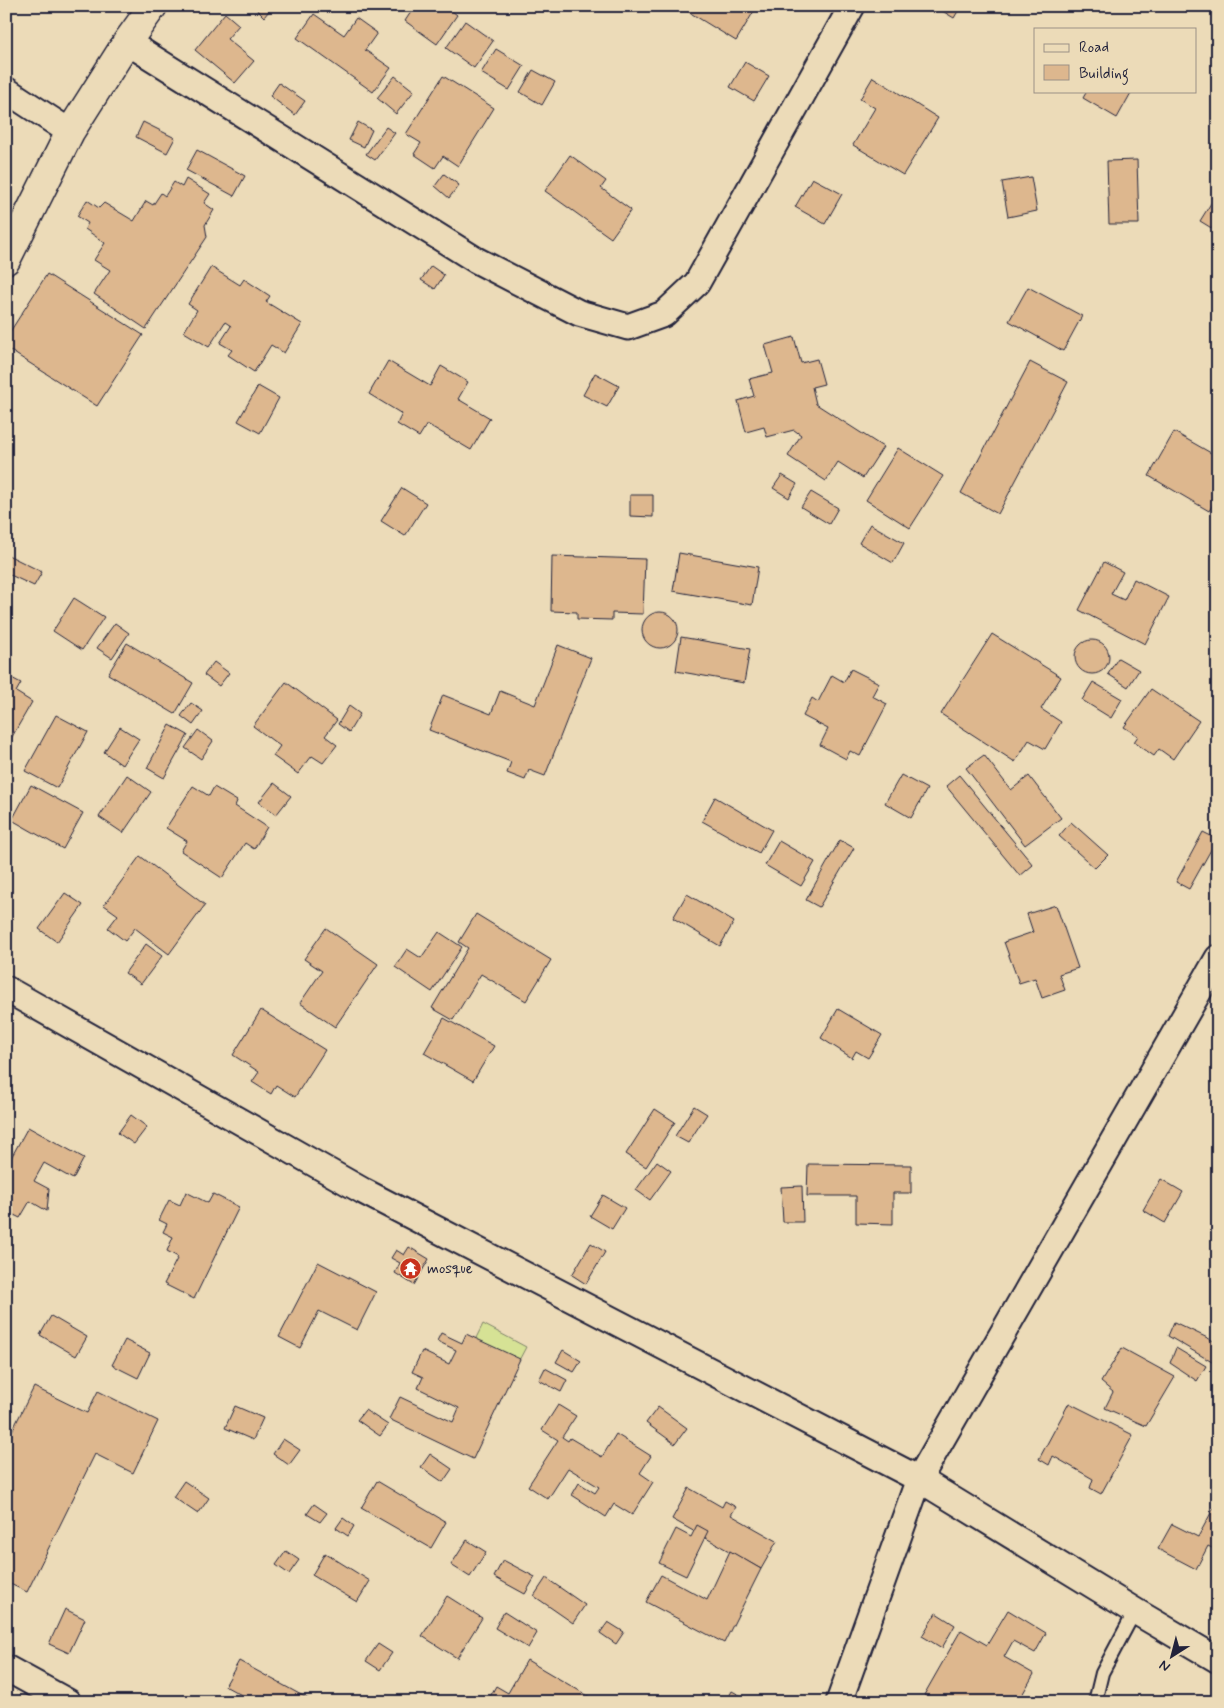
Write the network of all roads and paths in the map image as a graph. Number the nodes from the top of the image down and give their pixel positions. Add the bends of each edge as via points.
1 (153, 6) edge
2 (852, 6) edge
3 (126, 42) junction
4 (6, 90) edge
5 (70, 132) junction
6 (6, 260) edge
7 (1218, 958) edge
8 (6, 989) edge
9 (919, 1479) junction
10 (1135, 1611) junction
11 (1218, 1660) edge
12 (6, 1668) edge
13 (68, 1702) edge
14 (839, 1702) edge
15 (1095, 1702) edge

1 - 3 main road
2 - 3 street via 698,283 664,314 628,327 579,313 476,260
3 - 5 main road
4 - 5 street
5 - 6 main road
7 - 9 street
8 - 9 street via 363,1191
9 - 10 street
9 - 14 street
10 - 11 street
10 - 15 lane via 1102,1672
12 - 13 street

